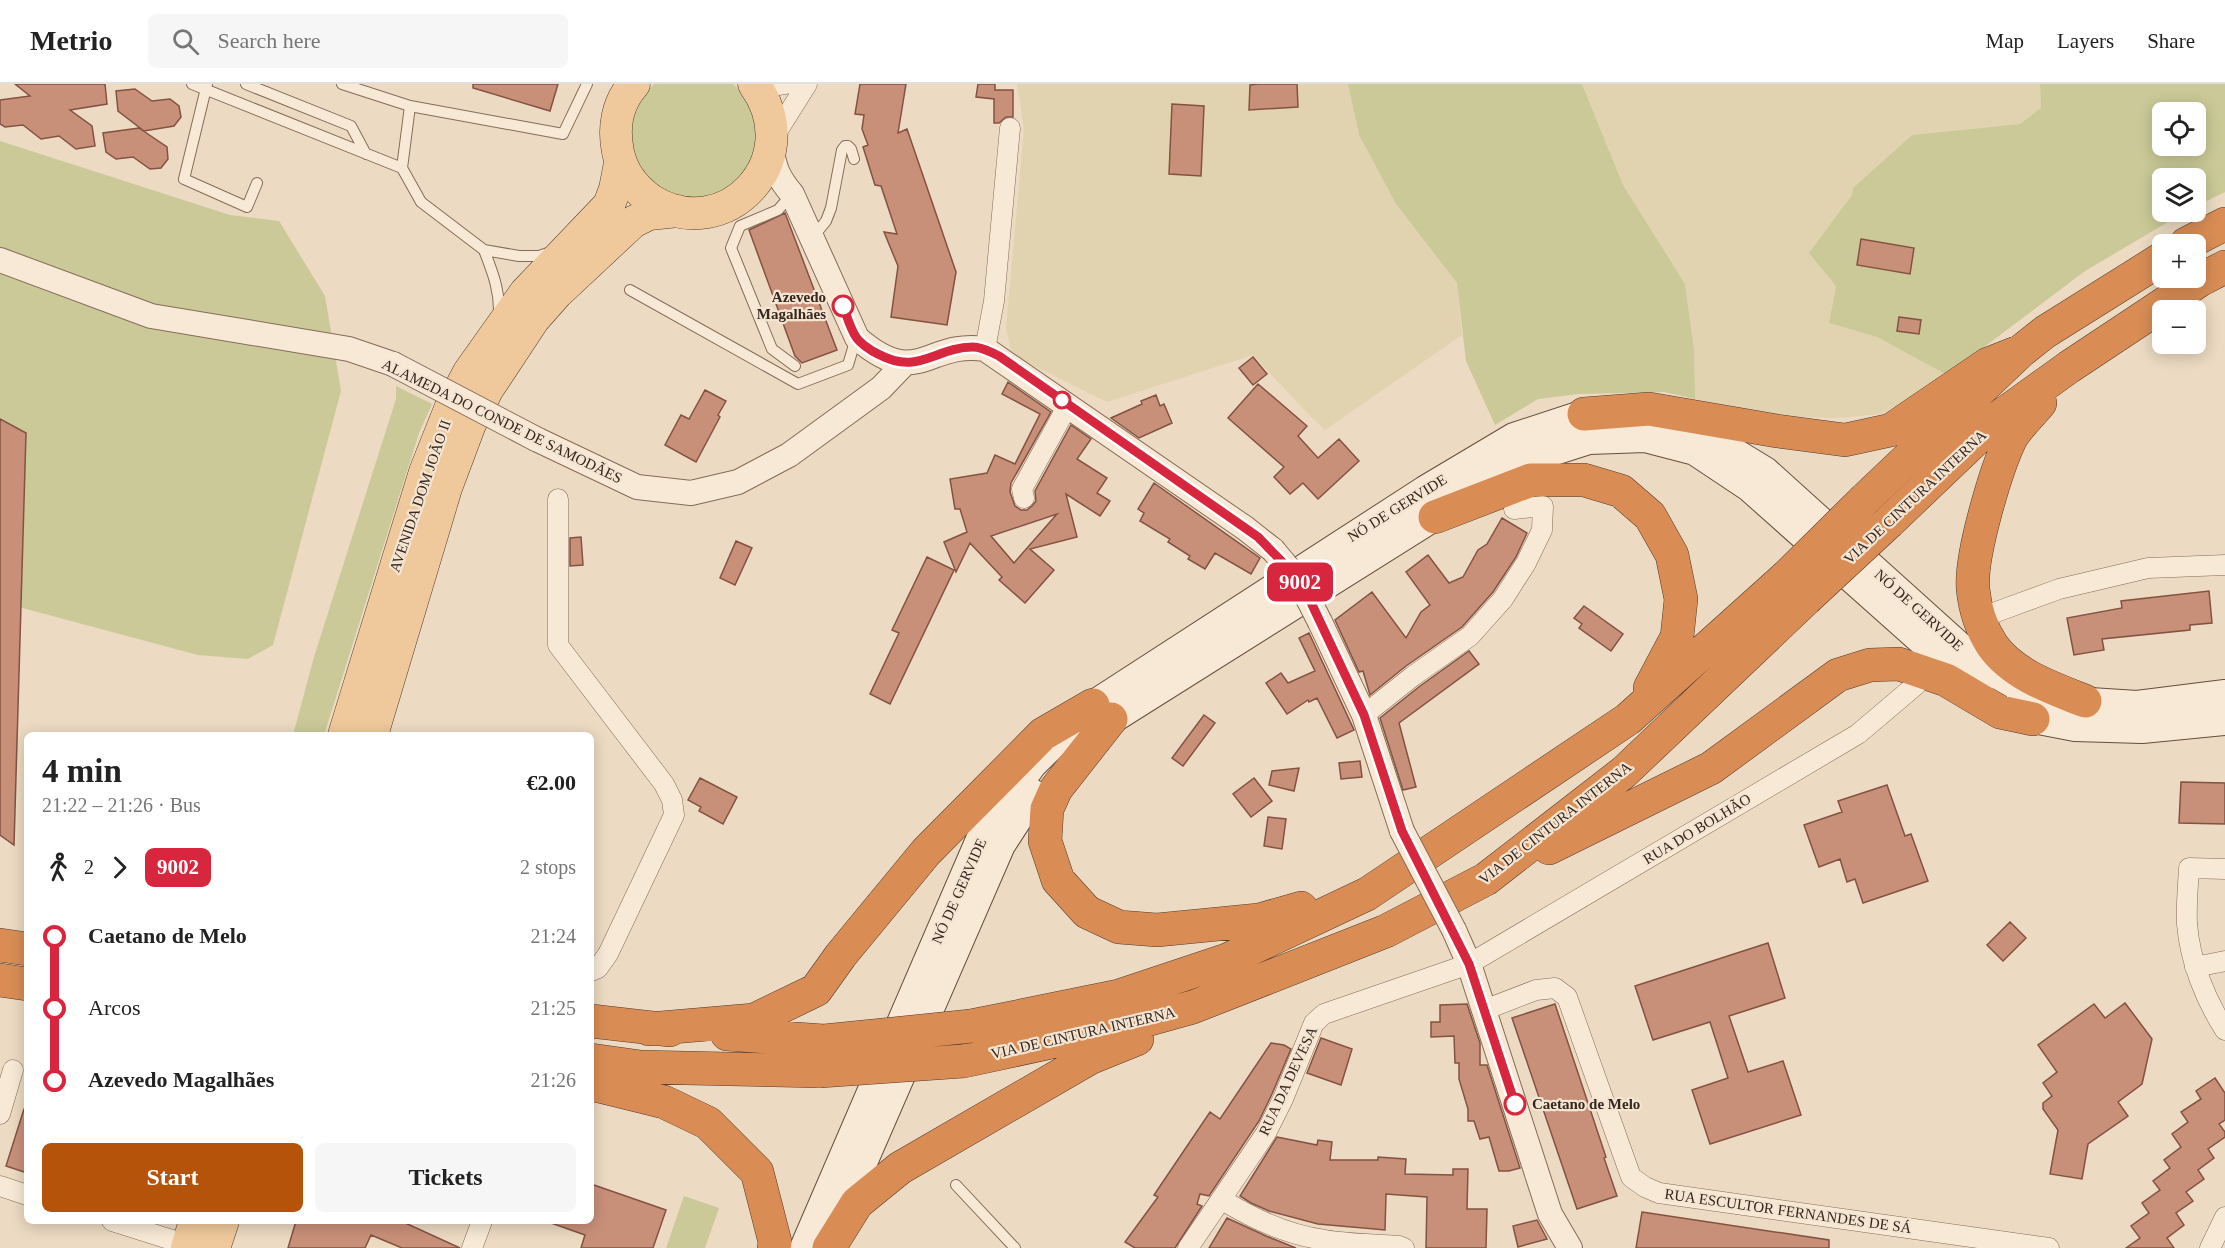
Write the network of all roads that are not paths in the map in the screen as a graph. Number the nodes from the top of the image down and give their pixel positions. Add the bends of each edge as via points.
1 (192, 84) edge
2 (246, 84) edge
3 (342, 84) edge
4 (587, 84) edge
5 (634, 84) edge
6 (754, 84) edge
7 (765, 84) edge
8 (785, 84) edge
9 (807, 84) edge
10 (207, 86) edge
11 (410, 106) junction
12 (1010, 128) dead end
13 (772, 143) junction
14 (366, 154) junction
15 (854, 159) dead end
16 (620, 163) junction
17 (402, 168) junction
18 (256, 183) dead end
19 (749, 191) junction
20 (792, 194) junction
21 (678, 211) junction
22 (2225, 224) edge
23 (2206, 234) edge
24 (813, 237) junction
25 (571, 245) junction
26 (484, 250) junction
27 (0, 260) edge
28 (2152, 265) edge
29 (2225, 267) edge
30 (630, 290) dead end
31 (498, 329) junction
32 (856, 338) junction
33 (2033, 342) junction
34 (985, 349) junction
35 (905, 363) junction
36 (795, 366) dead end
37 (2066, 370) junction
38 (1068, 405) junction
39 (1584, 414) junction
40 (1024, 498) dead end
41 (558, 499) dead end
42 (1514, 509) dead end
43 (1435, 518) junction
44 (2225, 565) edge
45 (1796, 588) junction
46 (1988, 615) dead end
47 (1917, 684) dead end
48 (2225, 694) edge
49 (2085, 700) junction
50 (1102, 712) junction
51 (1364, 715) junction
52 (1628, 719) junction
53 (2032, 719) junction
54 (2225, 721) edge
55 (345, 732) edge
56 (373, 732) edge
57 (2225, 868) edge
58 (1486, 879) junction
59 (1367, 894) junction
60 (0, 945) edge
61 (24, 949) edge
62 (2225, 961) edge
63 (1469, 964) junction
64 (2195, 967) junction
65 (594, 970) edge
66 (0, 980) edge
67 (24, 984) edge
68 (1192, 1007) junction
69 (1484, 1010) junction
70 (594, 1021) edge
71 (649, 1029) junction
72 (2225, 1030) edge
73 (822, 1056) junction
74 (594, 1060) edge
75 (13, 1070) dead end
76 (594, 1085) edge
77 (0, 1114) edge
78 (956, 1185) dead end
79 (0, 1186) edge
80 (24, 1194) edge
81 (1221, 1199) junction
82 (2225, 1217) edge
83 (125, 1224) edge
84 (219, 1224) edge
85 (481, 1224) edge
86 (196, 1240) edge
87 (1308, 1242) edge
88 (2211, 1247) edge
89 (472, 1248) edge
90 (774, 1248) edge
91 (804, 1248) edge
92 (827, 1248) edge
93 (1016, 1248) edge
94 (1188, 1248) edge
95 (1404, 1248) edge
96 (1570, 1248) edge
97 (2049, 1248) edge

1 - 10 lane
2 - 14 lane via 351,126
3 - 11 lane
4 - 11 lane via 563,134
5 - 16 main road via 618,114 615,138
6 - 13 main road via 771,117
7 - 8 street
9 - 13 street
10 - 14 lane
10 - 18 lane via 184,179 247,207
11 - 17 lane
12 - 34 street via 994,301
13 - 19 main road via 764,171
13 - 20 street via 774,167
14 - 17 lane
15 - 24 lane via 851,149 845,146 831,208
16 - 21 main road via 643,194
16 - 25 main road, AVENIDA DOM JOÃO II via 609,206
17 - 26 lane via 421,202
19 - 20 street via 771,188
19 - 21 main road via 728,205 704,213
20 - 24 street
20 - 36 lane via 778,210 740,226 731,248 772,349
21 - 56 main road, AVENIDA DOM JOÃO II via 649,214 624,230 534,319 487,390 446,488
22 - 23 highway
24 - 32 street
25 - 26 lane via 539,256
25 - 31 main road, AVENIDA DOM JOÃO II via 525,293
26 - 31 lane via 500,299
27 - 35 street, ALAMEDA DO CONDE DE SAMODÃES, bridge via 151,316 349,349 393,364 637,487 691,493 738,482 789,454 881,388
28 - 33 highway, VIA DE CINTURA INTERNA
29 - 37 highway, VIA DE CINTURA INTERNA
30 - 32 lane via 798,384 848,365
31 - 55 main road, AVENIDA DOM JOÃO II via 469,372 434,445
32 - 35 street via 873,352
33 - 39 highway via 1988,364 1892,430 1845,440 1649,409
33 - 45 highway, VIA DE CINTURA INTERNA, bridge via 1865,499
34 - 35 street via 960,348
34 - 38 street
37 - 45 highway, VIA DE CINTURA INTERNA, bridge via 1998,418 1889,522
37 - 49 highway via 2012,436 1980,536 1972,587 1978,618 1993,646 2016,669
38 - 40 street via 1022,489
38 - 51 street, bridge via 1273,550 1299,581
39 - 49 main road, NÓ DE GERVIDE via 1647,418 1701,432 1765,471 1979,663 2026,691 2059,700
39 - 50 main road, NÓ DE GERVIDE via 1514,437 1425,490
41 - 65 street via 558,645 664,784 674,815 608,954
42 - 51 street via 1544,506 1542,530 1503,599 1470,636
43 - 50 main road, NÓ DE GERVIDE
43 - 52 highway via 1531,480 1584,480 1621,491 1650,516 1672,555 1681,599 1677,637 1654,682
43 - 53 main road, NÓ DE GERVIDE via 1523,461 1589,440 1645,438 1695,451 1749,487 1968,679
44 - 46 street via 2148,568 2059,589
45 - 52 highway, VIA DE CINTURA INTERNA
45 - 58 highway, VIA DE CINTURA INTERNA via 1624,772
47 - 63 street, RUA DO BOLHÃO via 1858,734
48 - 49 main road, NÓ DE GERVIDE via 2137,705
50 - 59 highway via 1047,809 1046,841 1058,880 1087,912 1119,927 1158,930 1259,920
50 - 71 highway via 1043,734 926,852 816,990 754,1020
50 - 91 main road, NÓ DE GERVIDE via 1032,765 982,835
50 - 92 main road, NÓ DE GERVIDE via 1047,776 1001,845
51 - 63 street, bridge via 1402,831
52 - 59 highway, VIA DE CINTURA INTERNA
53 - 54 main road, NÓ DE GERVIDE via 2075,727 2142,729
53 - 58 highway via 2000,712 1946,680 1899,664 1870,665 1839,675 1711,768
57 - 64 street via 2189,868 2187,924
58 - 68 highway, VIA DE CINTURA INTERNA via 1386,931
59 - 73 highway, VIA DE CINTURA INTERNA, bridge via 1227,960 1119,996
60 - 61 highway
62 - 64 street
63 - 69 street
63 - 81 street, RUA DA DEVESA via 1324,1014 1314,1023 1266,1133
64 - 72 street
66 - 67 highway
68 - 73 highway, VIA DE CINTURA INTERNA, bridge via 964,1061
68 - 92 highway via 1150,1034 1090,1058 900,1168 857,1203
69 - 96 street via 1550,1214
69 - 97 street, RUA ESCULTOR FERNANDES DE SÁ via 1536,990 1556,988 1567,997 1631,1178 1645,1187
70 - 71 highway, VIA DE CINTURA INTERNA
71 - 73 highway, VIA DE CINTURA INTERNA
73 - 74 highway, VIA DE CINTURA INTERNA via 641,1067
75 - 77 street
76 - 90 highway via 664,1102 708,1123 757,1172
78 - 93 lane
79 - 80 street
81 - 87 street
81 - 94 street, RUA DA DEVESA
82 - 88 street
83 - 86 street
84 - 86 main road
85 - 89 street
87 - 95 street via 1325,1240

